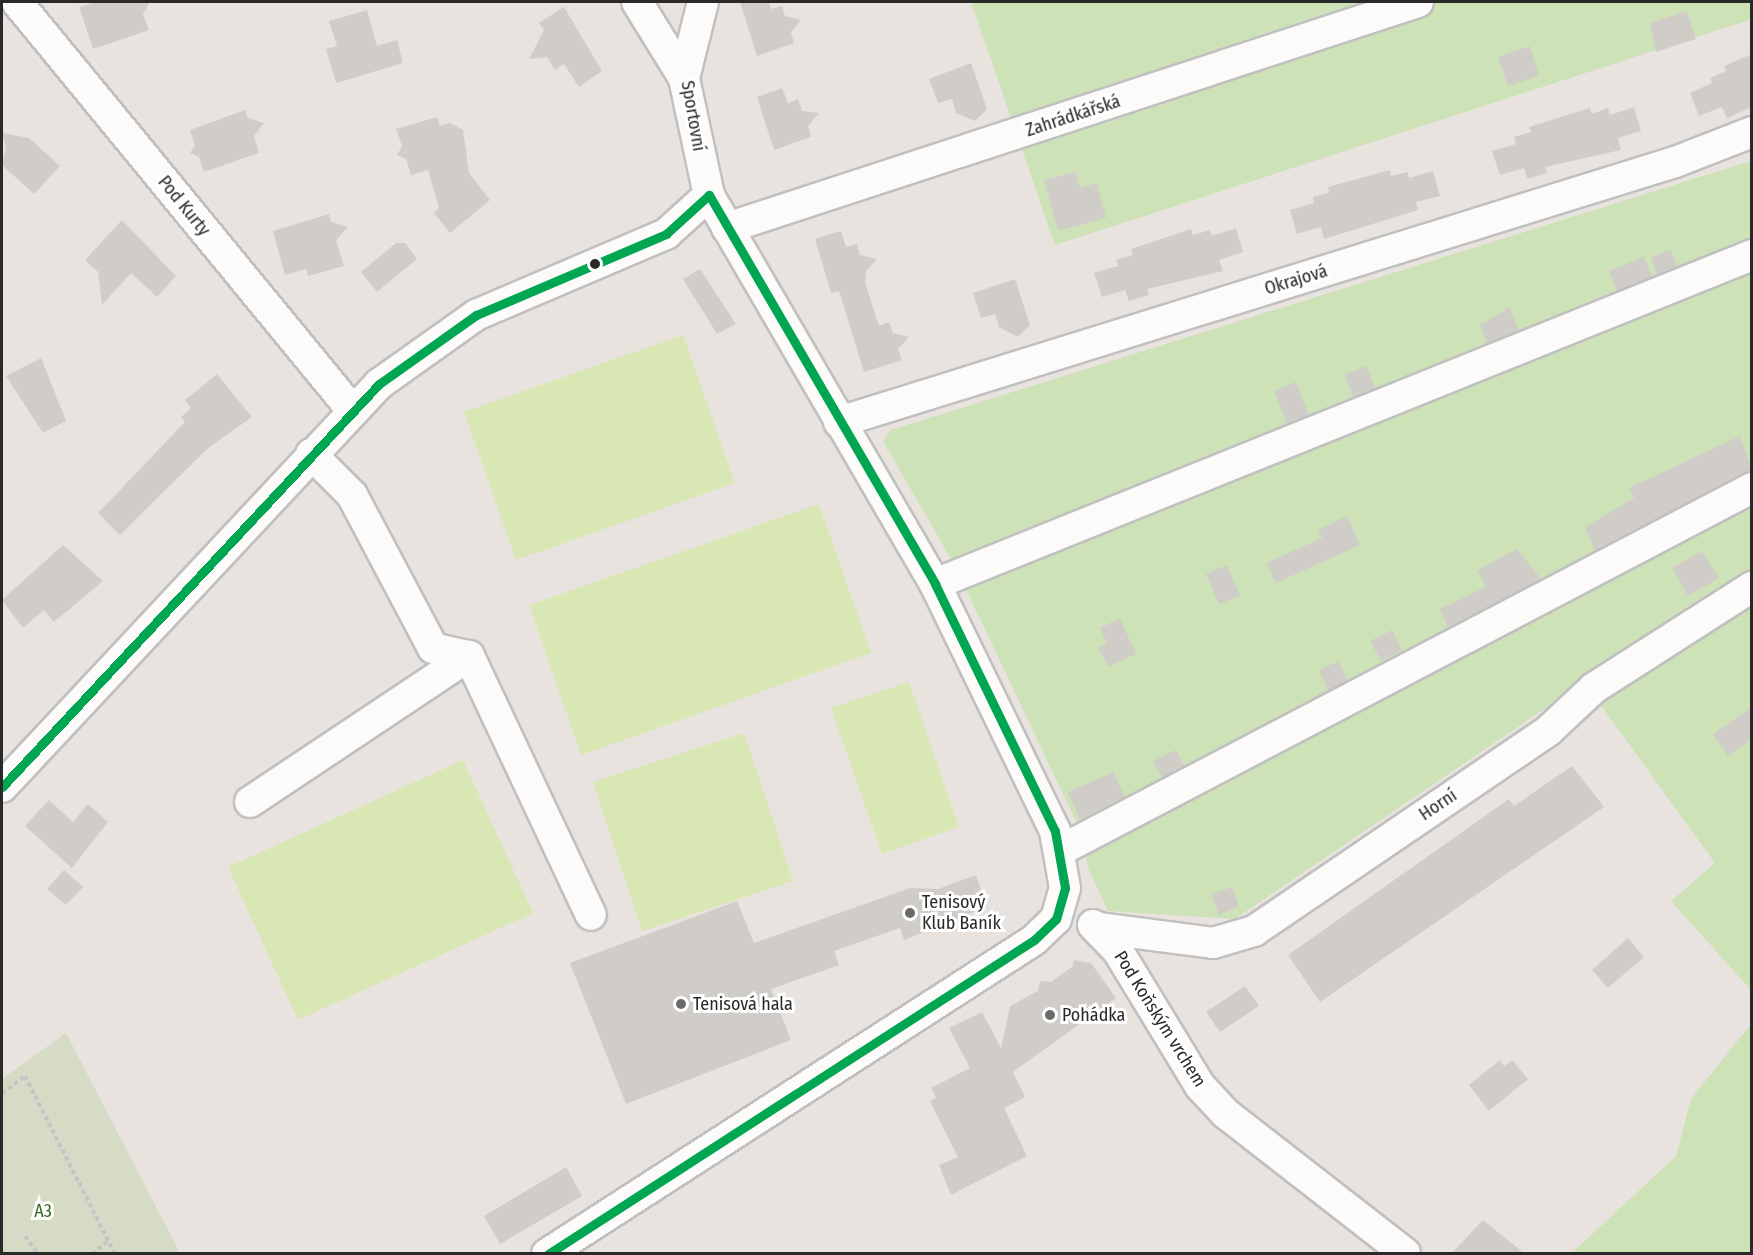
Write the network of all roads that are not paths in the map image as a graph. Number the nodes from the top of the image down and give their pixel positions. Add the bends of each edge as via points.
1 (16, 2) edge
2 (637, 2) edge
3 (703, 2) edge
4 (1418, 2) edge
5 (684, 78) junction
6 (1752, 132) edge
7 (709, 195) junction
8 (727, 228) junction
9 (1752, 255) edge
10 (352, 410) junction
11 (839, 422) junction
12 (311, 454) junction
13 (1752, 488) edge
14 (935, 584) junction
15 (1752, 586) edge
16 (469, 656) junction
17 (2, 787) edge
18 (250, 802) dead end
19 (1061, 850) junction
20 (1062, 907) junction
21 (591, 915) dead end
22 (1098, 928) junction
23 (1405, 1253) edge
24 (547, 1254) edge

1 - 10 street, Pod Kurty
2 - 5 street
3 - 5 street, Sportovní
4 - 8 street, Zahrádkářská
5 - 7 street, Sportovní
6 - 11 street, Okrajová via 1664,165
7 - 8 street, Sportovní
7 - 10 street via 666,234 476,315
8 - 11 street, Sportovní
9 - 14 street
10 - 12 street
11 - 14 street, Sportovní
12 - 16 street via 352,495 433,648
12 - 17 street
13 - 19 street
14 - 19 street, Sportovní
15 - 22 street, Horní via 1594,688 1548,731 1254,931 1213,943
16 - 18 street
16 - 21 street
19 - 20 street, Sportovní
20 - 22 street, Pod Koňským vrchem
20 - 24 street via 1034,940
22 - 23 street, Pod Koňským vrchem via 1137,980 1200,1086 1226,1113

